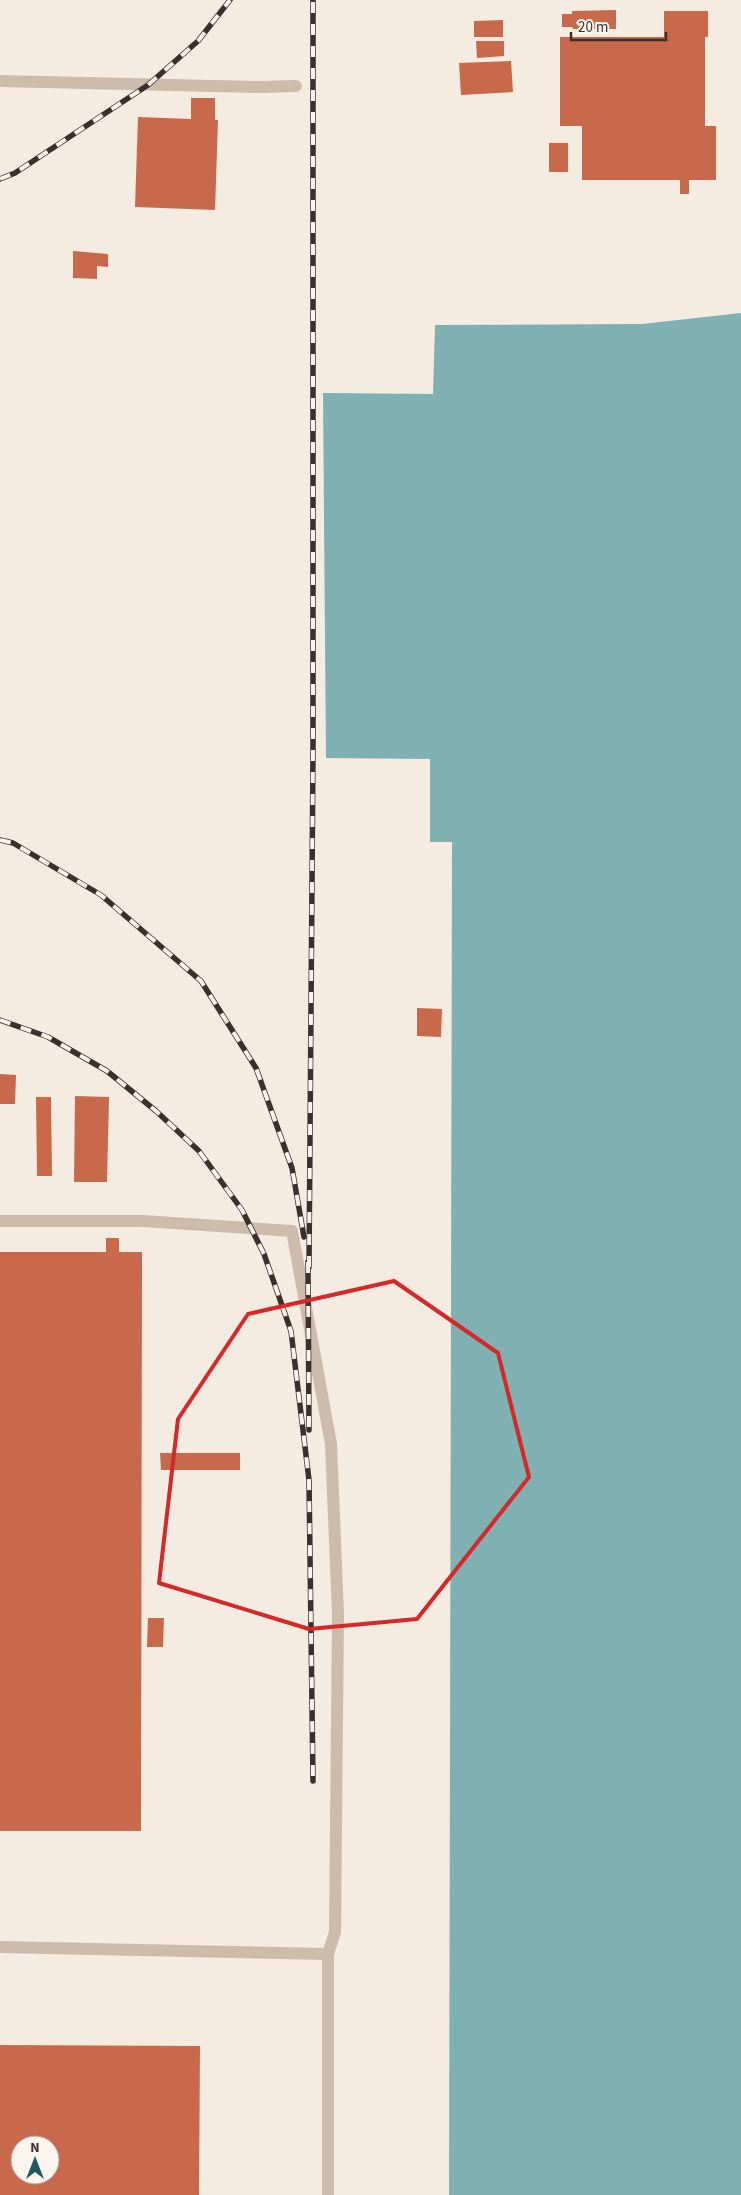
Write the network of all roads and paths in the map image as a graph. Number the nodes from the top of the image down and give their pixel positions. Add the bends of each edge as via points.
1 (0, 82) edge
2 (296, 86) dead end
3 (0, 1221) edge
4 (0, 1947) edge
5 (328, 1954) junction
6 (328, 2195) edge

1 - 2 lane
3 - 5 lane via 143,1221 292,1230 331,1444 338,1624 335,1932
4 - 5 lane
5 - 6 lane

